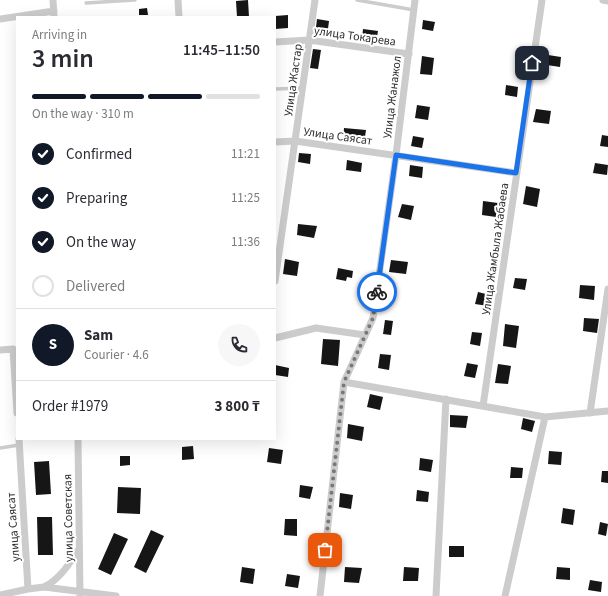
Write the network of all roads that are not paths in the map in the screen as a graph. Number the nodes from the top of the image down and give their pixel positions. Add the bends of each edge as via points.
1 (53, 0) edge
2 (135, 0) edge
3 (178, 0) edge
4 (315, 0) edge
5 (357, 0) edge
6 (415, 0) edge
7 (542, 0) edge
8 (603, 0) edge
9 (608, 1) edge
10 (86, 3) dead end
11 (414, 10) junction
12 (54, 14) edge
13 (32, 16) edge
14 (179, 16) edge
15 (16, 18) edge
16 (0, 19) edge
17 (310, 40) junction
18 (276, 42) edge
19 (408, 54) junction
20 (303, 88) junction
21 (276, 89) edge
22 (295, 141) junction
23 (276, 142) edge
24 (396, 155) junction
25 (516, 173) junction
26 (276, 274) edge
27 (608, 289) edge
28 (365, 335) junction
29 (276, 338) edge
30 (0, 350) edge
31 (344, 382) junction
32 (16, 397) edge
33 (446, 399) junction
34 (483, 406) junction
35 (608, 411) edge
36 (590, 412) junction
37 (546, 417) junction
38 (78, 440) edge
39 (19, 442) edge
40 (0, 448) edge
41 (79, 549) junction
42 (44, 587) junction
43 (28, 589) junction
44 (80, 594) edge
45 (0, 595) edge
46 (116, 596) edge
47 (320, 596) edge
48 (436, 596) edge
49 (505, 596) edge

1 - 12 street
2 - 10 lane
3 - 14 street
4 - 17 street, Улица Жастар
5 - 11 lane
6 - 11 street, Улица Жанажол
7 - 25 street, Улица Жамбыла Жабаева
8 - 9 street
11 - 19 street, Улица Жанажол
12 - 13 street
15 - 16 street
17 - 18 street, улица Токарева
17 - 19 street, улица Токарева
17 - 20 street, Улица Жастар
19 - 24 street, Улица Жанажол
20 - 21 lane
20 - 22 street, Улица Жастар
22 - 23 street, Улица Саясат
22 - 24 street, Улица Саясат
22 - 26 street, Улица Жастар
24 - 25 street, Улица Саясат
24 - 28 street, Улица Жанажол via 373,318
25 - 34 street, Улица Жамбыла Жабаева
27 - 36 street
28 - 29 street via 316,328
28 - 31 street, Улица Жанажол
30 - 32 street via 13,349
31 - 33 street
31 - 47 street, Улица Жанажол
33 - 34 street
33 - 48 street
34 - 37 street
35 - 36 street
36 - 37 street
37 - 49 street
38 - 41 street, улица Советская
39 - 40 lane
39 - 43 street, улица Саясат
41 - 42 street via 61,575
41 - 44 street, улица Советская
42 - 43 street
42 - 44 street
43 - 45 street
44 - 46 street

